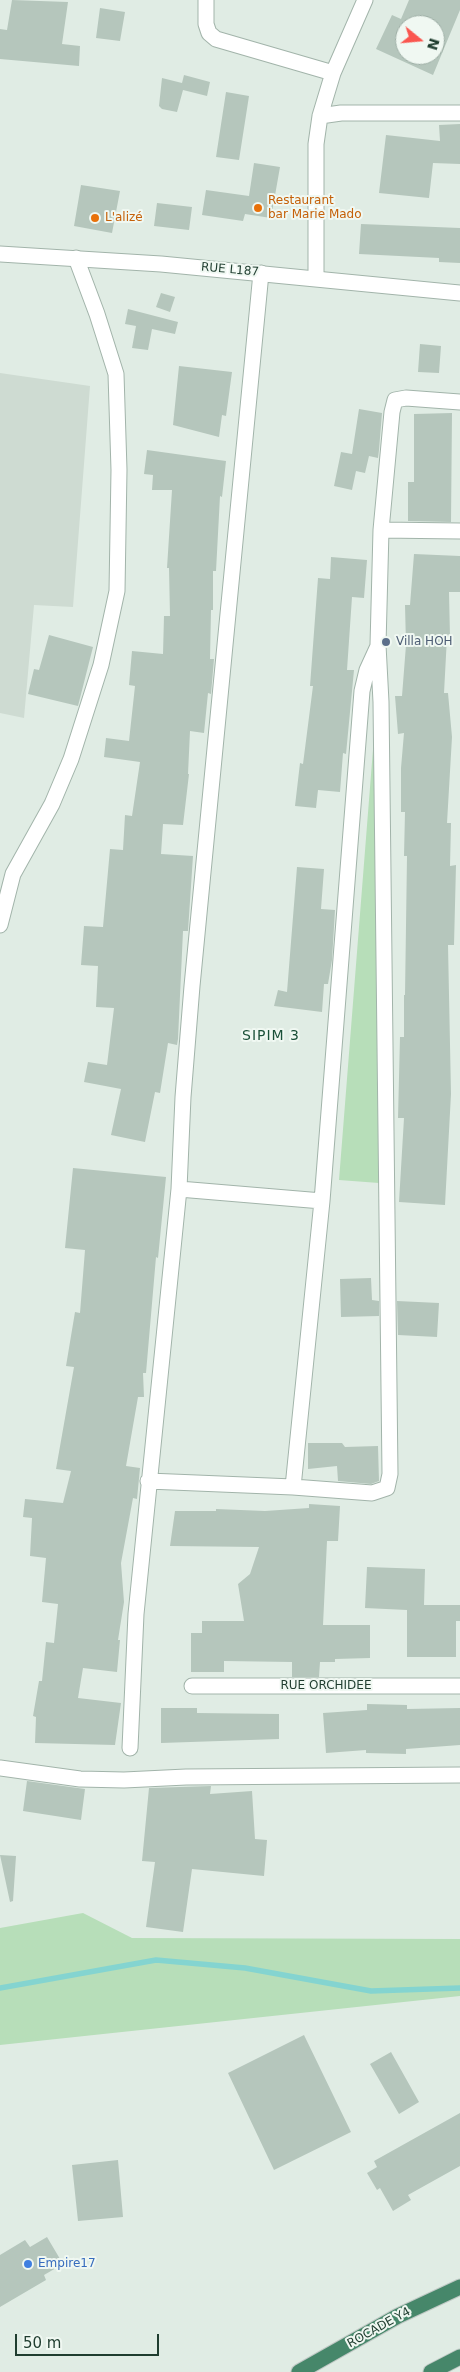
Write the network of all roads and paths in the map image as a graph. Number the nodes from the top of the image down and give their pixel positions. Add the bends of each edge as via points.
1 (206, 0) edge
2 (364, 0) edge
3 (333, 73) junction
4 (460, 114) edge
5 (320, 116) junction
6 (0, 254) edge
7 (76, 258) junction
8 (261, 273) junction
9 (316, 278) junction
10 (460, 292) edge
11 (460, 402) edge
12 (381, 530) junction
13 (460, 531) edge
14 (378, 645) junction
15 (0, 925) edge
16 (179, 1189) junction
17 (322, 1201) junction
18 (148, 1481) junction
19 (293, 1487) junction
20 (192, 1686) dead end
21 (460, 1686) edge
22 (130, 1748) dead end
23 (0, 1768) edge
24 (460, 1775) edge
25 (460, 2287) edge
26 (460, 2357) edge
27 (299, 2372) edge
28 (431, 2372) edge

1 - 3 street via 206,24 216,39
2 - 3 street
3 - 5 street
4 - 5 street via 341,113
5 - 9 street via 316,144
6 - 7 street, RUE L187
7 - 8 street, RUE L187
7 - 15 street via 116,374 119,470 117,591 102,665 71,759 52,804 13,874
8 - 9 street, RUE L187
8 - 16 street via 182,1097
9 - 10 street, RUE L187
11 - 12 street via 396,400 392,412
12 - 13 street
12 - 14 street
14 - 17 street via 366,670 362,691
14 - 19 street via 390,1474 387,1488 372,1493
16 - 17 street
16 - 18 street
17 - 19 street
18 - 19 street
18 - 22 street via 136,1614
20 - 21 street, RUE ORCHIDEE
23 - 24 street via 80,1779 124,1780
25 - 27 highway, ROCADE Y4 via 398,2316
26 - 28 highway

